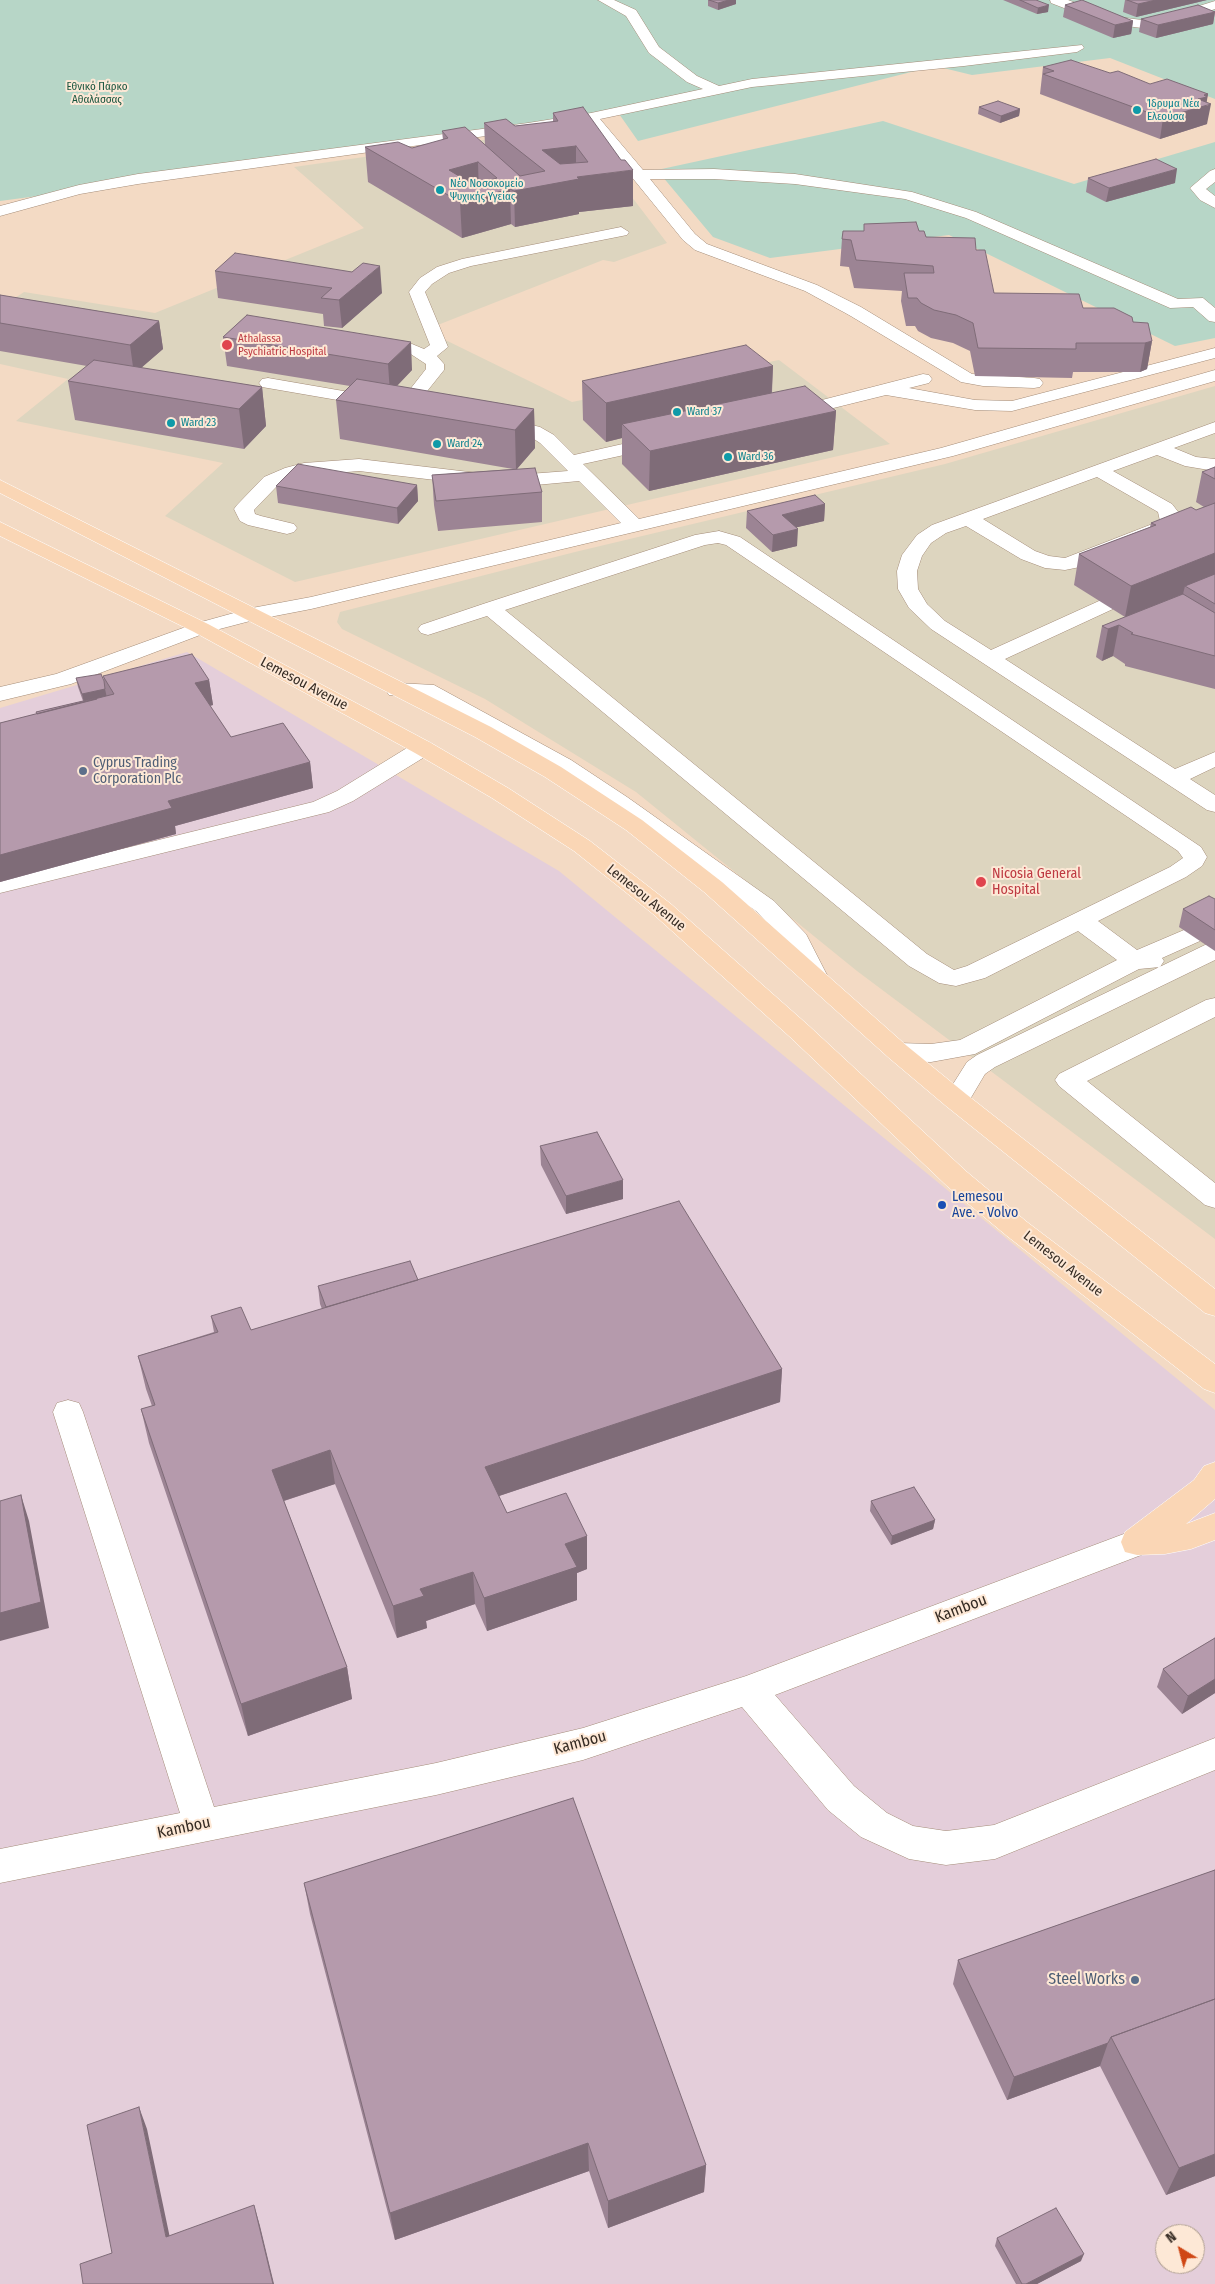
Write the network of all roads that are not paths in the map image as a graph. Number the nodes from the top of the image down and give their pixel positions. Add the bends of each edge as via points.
1 (604, 0) edge
2 (1056, 0) edge
3 (1215, 5) edge
4 (1077, 48) dead end
5 (714, 89) junction
6 (591, 117) junction
7 (1215, 174) edge
8 (638, 175) junction
9 (1215, 203) edge
10 (0, 211) edge
11 (621, 232) dead end
12 (1212, 294) dead end
13 (1197, 302) junction
14 (1215, 317) edge
15 (398, 344) edge
16 (1215, 353) edge
17 (426, 355) junction
18 (1215, 375) edge
19 (923, 379) dead end
20 (268, 383) dead end
21 (1034, 383) edge
22 (881, 389) junction
23 (406, 406) junction
24 (424, 410) edge
25 (773, 417) edge
26 (479, 419) edge
27 (1215, 427) edge
28 (677, 438) edge
29 (1157, 448) junction
30 (1215, 465) edge
31 (578, 468) junction
32 (1098, 470) junction
33 (0, 486) edge
34 (967, 518) junction
35 (635, 526) junction
36 (0, 528) edge
37 (287, 528) dead end
38 (561, 563) junction
39 (1106, 605) edge
40 (490, 608) junction
41 (252, 614) junction
42 (201, 628) junction
43 (428, 629) dead end
44 (988, 658) junction
45 (397, 690) joint
46 (0, 694) edge
47 (423, 748) junction
48 (1215, 759) edge
49 (1174, 778) junction
50 (1215, 805) edge
51 (0, 886) edge
52 (1081, 921) junction
53 (1135, 961) junction
54 (814, 975) joint
55 (1215, 1006) edge
56 (898, 1052) junction
57 (956, 1100) junction
58 (1215, 1198) edge
59 (1215, 1305) edge
60 (1215, 1381) edge
61 (68, 1412) dead end
62 (1215, 1475) edge
63 (1215, 1526) edge
64 (1137, 1542) junction
65 (750, 1690) junction
66 (1215, 1754) edge
67 (202, 1824) junction
68 (0, 1866) edge

1 - 5 street via 631,13 654,50 692,79
2 - 3 street via 1108,20 1142,24 1172,19
4 - 5 street
5 - 6 street
6 - 8 street
6 - 10 street via 138,179 79,190
7 - 9 street via 1198,188
8 - 13 street via 714,174 795,179 907,195 971,216 1176,304
8 - 21 street via 701,247 811,288 856,311 967,378 983,382
11 - 17 street via 468,262 443,270 426,281 417,292 439,347
12 - 13 street
13 - 14 street
15 - 17 street
16 - 22 street via 1012,406 975,405
17 - 23 street via 435,364 435,370
18 - 35 street via 946,452
19 - 22 street
20 - 23 street
22 - 25 street
23 - 24 street
26 - 31 street via 534,432 547,439
27 - 29 street
28 - 31 street
29 - 30 street via 1192,462
29 - 32 street
31 - 35 street
31 - 37 street via 504,482 359,464 304,469 271,481 244,509 247,518
32 - 34 street
32 - 34 street via 1165,508 1170,523 1065,564 1045,562 1028,555
33 - 41 main road
34 - 44 street via 924,539 912,555 907,571 908,589 920,608 938,625
35 - 38 street
36 - 42 main road, Lemesou Avenue
38 - 40 street
38 - 41 street
38 - 52 street via 702,539 719,537 734,541 1195,857 1178,872
39 - 44 street
40 - 43 street
40 - 52 street via 938,973 956,978 976,972
41 - 42 street
41 - 45 main road
42 - 46 street via 64,679
42 - 47 main road, Lemesou Avenue
44 - 49 street
45 - 54 street via 426,690 563,765 619,802 765,906 794,934
47 - 51 street via 345,796 321,806
47 - 60 main road, Lemesou Avenue via 582,846 662,909 799,1031 957,1180
48 - 49 street
49 - 50 street
52 - 53 street
53 - 56 street via 966,1048 931,1053
53 - 57 street via 1200,948 986,1061 976,1068
54 - 56 main road
55 - 58 street via 1068,1080
56 - 57 main road
57 - 59 main road
61 - 67 street
62 - 64 main road via 1179,1511
63 - 64 main road via 1190,1536
64 - 65 street, Kambou
65 - 66 street via 841,1798 874,1825 909,1842 946,1848 995,1842
65 - 67 street, Kambou via 574,1746 436,1779
67 - 68 street, Kambou

